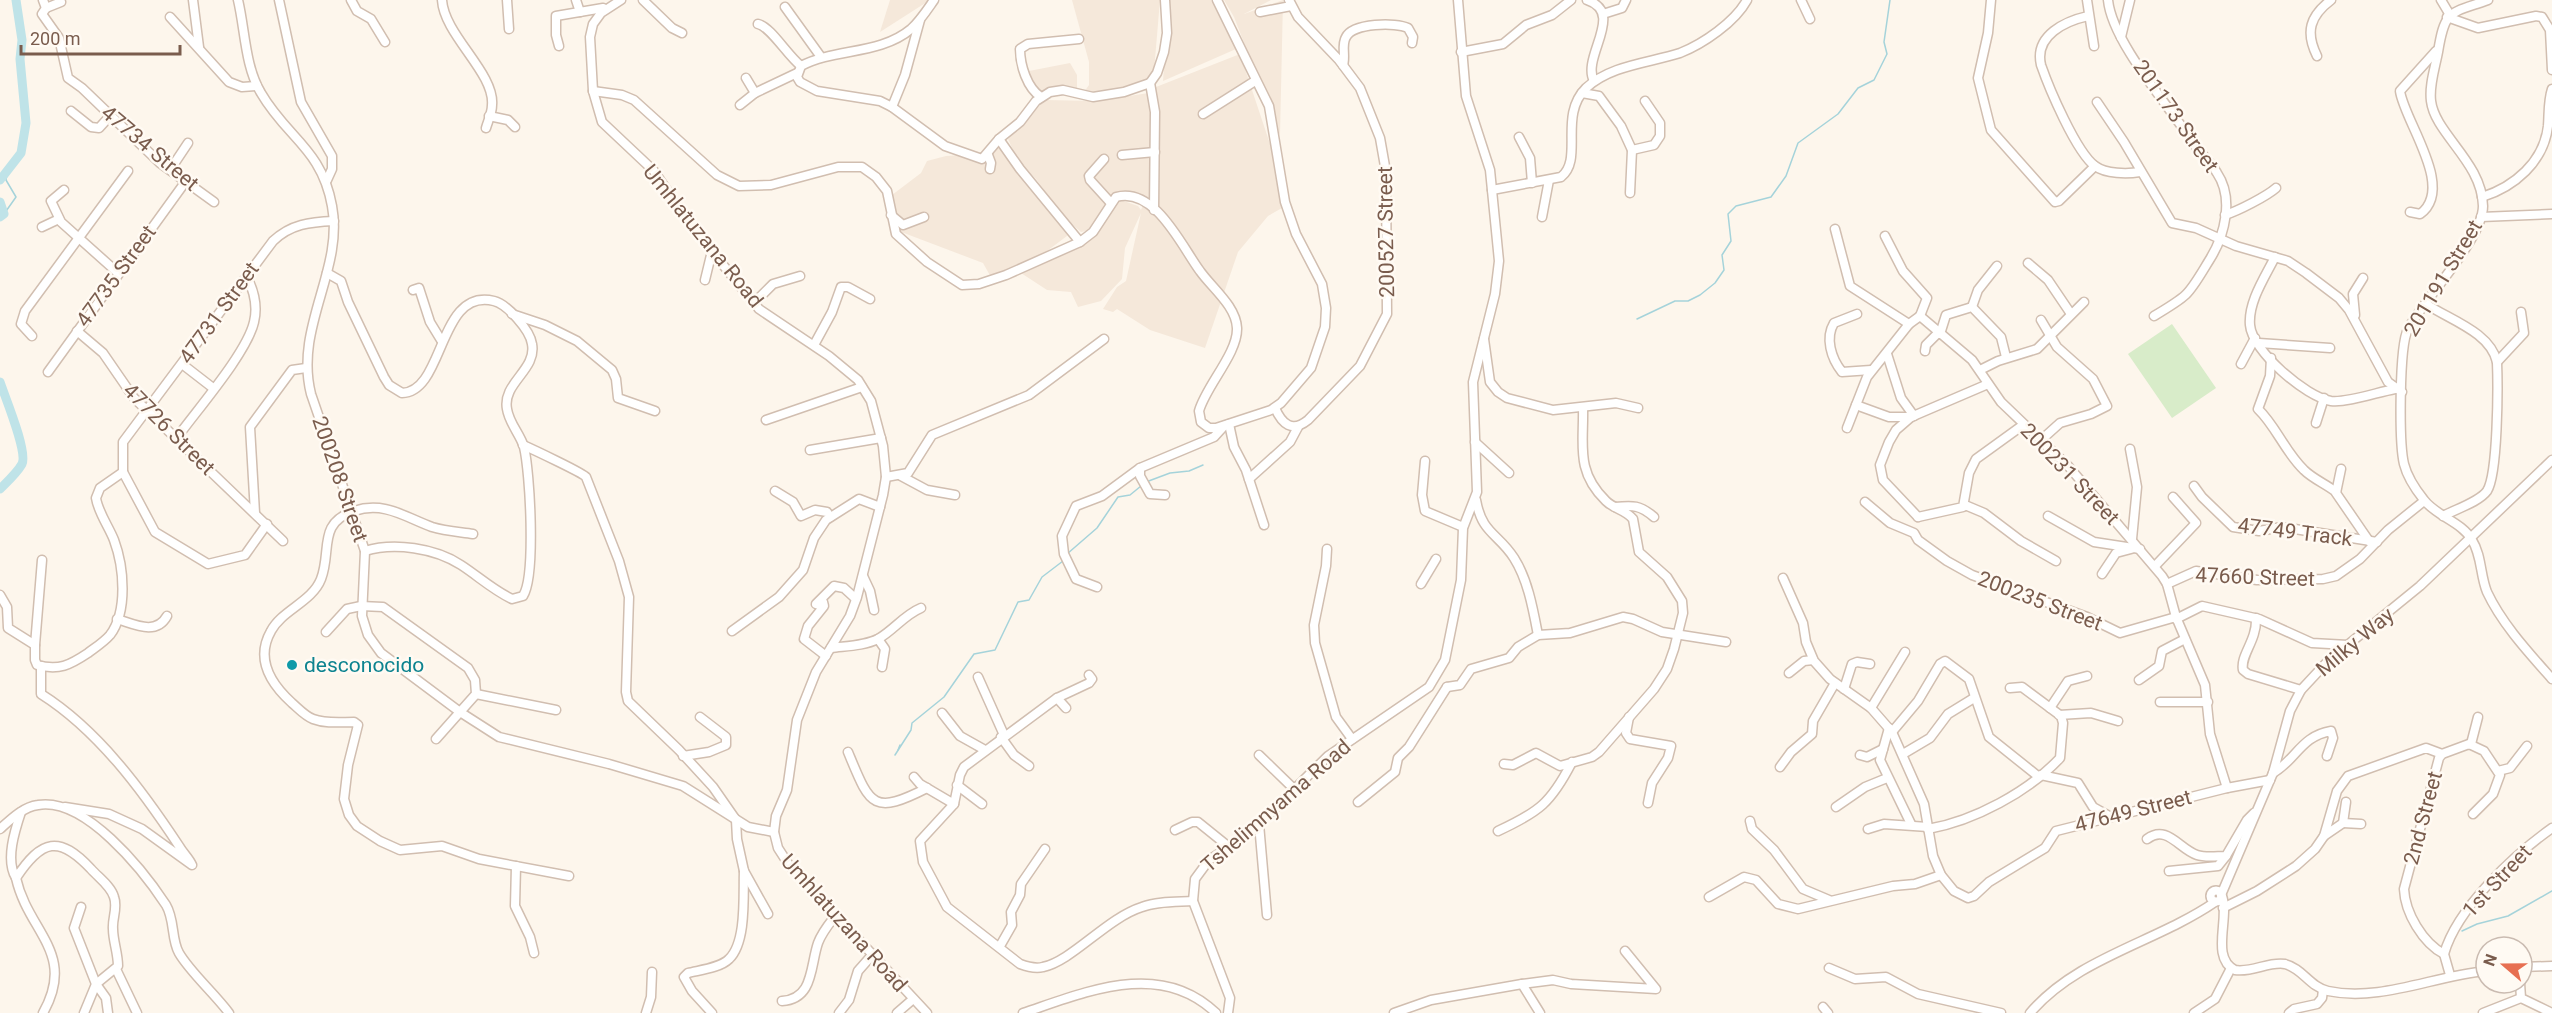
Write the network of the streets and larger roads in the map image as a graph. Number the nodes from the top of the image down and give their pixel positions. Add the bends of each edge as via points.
1 (193, 0) edge
2 (238, 0) edge
3 (279, 0) edge
4 (351, 0) edge
5 (442, 0) edge
6 (507, 0) edge
7 (576, 0) edge
8 (621, 0) edge
9 (643, 0) edge
10 (934, 0) edge
11 (1165, 0) edge
12 (1217, 0) edge
13 (1458, 0) edge
14 (1571, 0) edge
15 (1587, 0) edge
16 (1626, 0) edge
17 (1747, 0) edge
18 (1801, 0) edge
19 (1991, 0) edge
20 (2087, 0) edge
21 (2108, 0) edge
22 (2130, 0) edge
23 (2331, 0) edge
24 (2441, 0) edge
25 (2488, 0) edge
26 (62, 2) dead end
27 (1290, 3) edge
28 (45, 4) edge
29 (609, 6) junction
30 (785, 7) dead end
31 (580, 12) junction
32 (1260, 12) dead end
33 (1603, 14) junction
34 (2088, 16) junction
35 (2448, 16) junction
36 (170, 17) dead end
37 (920, 19) junction
38 (1810, 19) dead end
39 (758, 24) dead end
40 (509, 29) dead end
41 (682, 33) dead end
42 (2121, 37) junction
43 (1079, 39) dead end
44 (385, 42) dead end
45 (1412, 42) dead end
46 (560, 46) dead end
47 (2094, 46) dead end
48 (199, 48) junction
49 (2438, 50) junction
50 (1461, 52) junction
51 (2317, 56) dead end
52 (821, 57) junction
53 (1343, 64) junction
54 (799, 70) junction
55 (2552, 70) edge
56 (746, 78) dead end
57 (1255, 81) junction
58 (1594, 81) junction
59 (1150, 83) junction
60 (257, 86) junction
61 (2552, 89) edge
62 (593, 92) junction
63 (755, 93) junction
64 (1582, 93) junction
65 (1041, 97) junction
66 (1645, 101) dead end
67 (2097, 102) dead end
68 (740, 105) dead end
69 (892, 107) junction
70 (71, 111) dead end
71 (1203, 114) dead end
72 (110, 116) junction
73 (489, 116) junction
74 (515, 127) dead end
75 (486, 128) dead end
76 (1519, 137) dead end
77 (999, 139) junction
78 (188, 143) dead end
79 (1632, 150) junction
80 (1155, 152) junction
81 (988, 155) junction
82 (1122, 155) dead end
83 (1104, 159) dead end
84 (2095, 166) junction
85 (990, 169) dead end
86 (170, 170) junction
87 (128, 171) dead end
88 (2140, 172) junction
89 (327, 180) junction
90 (1549, 180) junction
91 (186, 181) junction
92 (1532, 183) junction
93 (2276, 188) dead end
94 (64, 190) dead end
95 (1492, 190) junction
96 (1630, 193) dead end
97 (2482, 197) junction
98 (214, 202) dead end
99 (1110, 202) junction
100 (1154, 210) junction
101 (2410, 212) dead end
102 (891, 214) junction
103 (2552, 214) edge
104 (2226, 215) junction
105 (924, 217) dead end
106 (1542, 217) dead end
107 (2481, 217) junction
108 (59, 219) junction
109 (334, 221) junction
110 (42, 227) dead end
111 (1835, 230) dead end
112 (1885, 236) dead end
113 (78, 238) junction
114 (2222, 238) junction
115 (1080, 242) junction
116 (712, 251) junction
117 (2275, 257) junction
118 (2028, 263) dead end
119 (1997, 266) dead end
120 (118, 273) junction
121 (327, 273) junction
122 (800, 276) dead end
123 (247, 277) junction
124 (2364, 278) dead end
125 (705, 280) dead end
126 (413, 290) dead end
127 (870, 299) dead end
128 (2084, 302) dead end
129 (754, 303) junction
130 (2426, 304) junction
131 (1972, 307) junction
132 (2521, 312) dead end
133 (510, 313) junction
134 (1857, 314) dead end
135 (2071, 314) junction
136 (1920, 316) junction
137 (2154, 316) dead end
138 (2041, 320) dead end
139 (2356, 322) junction
140 (1908, 324) junction
141 (77, 331) junction
142 (1483, 332) junction
143 (1939, 334) junction
144 (2051, 334) junction
145 (32, 336) dead end
146 (1104, 339) dead end
147 (441, 340) junction
148 (2257, 341) junction
149 (813, 345) junction
150 (2330, 348) dead end
151 (1924, 351) dead end
152 (1887, 354) junction
153 (2006, 357) junction
154 (2271, 358) junction
155 (2497, 362) junction
156 (182, 364) junction
157 (2241, 364) dead end
158 (306, 368) junction
159 (1871, 370) junction
160 (1980, 370) junction
161 (48, 372) dead end
162 (1988, 384) junction
163 (862, 387) junction
164 (213, 388) junction
165 (2398, 391) junction
166 (2324, 398) junction
167 (1856, 405) junction
168 (1275, 408) junction
169 (1583, 408) junction
170 (1638, 408) dead end
171 (655, 411) dead end
172 (148, 412) junction
173 (1912, 416) junction
174 (766, 420) dead end
175 (2316, 423) dead end
176 (1226, 425) junction
177 (2023, 425) junction
178 (1298, 427) junction
179 (1847, 428) dead end
180 (881, 438) junction
181 (176, 439) junction
182 (2040, 441) junction
183 (1475, 442) junction
184 (524, 445) junction
185 (2130, 449) dead end
186 (810, 450) dead end
187 (2552, 460) edge
188 (1425, 461) dead end
189 (1140, 468) junction
190 (2341, 469) dead end
191 (123, 472) junction
192 (1509, 472) dead end
193 (901, 476) junction
194 (886, 477) junction
195 (1249, 479) junction
196 (2194, 486) dead end
197 (775, 491) dead end
198 (2336, 492) junction
199 (955, 495) dead end
200 (1165, 495) dead end
201 (2173, 497) dead end
202 (1476, 500) junction
203 (2424, 501) junction
204 (1865, 502) dead end
205 (1965, 506) junction
206 (880, 507) junction
207 (1614, 507) junction
208 (353, 511) junction
209 (255, 513) junction
210 (2048, 516) dead end
211 (2443, 516) junction
212 (830, 517) junction
213 (1654, 517) dead end
214 (1918, 517) junction
215 (267, 524) junction
216 (1264, 525) dead end
217 (1463, 527) junction
218 (1914, 533) junction
219 (473, 534) dead end
220 (2470, 536) junction
221 (283, 541) dead end
222 (2373, 542) junction
223 (2135, 545) junction
224 (1327, 549) dead end
225 (365, 551) junction
226 (1436, 559) dead end
227 (42, 560) dead end
228 (2056, 561) dead end
229 (2155, 566) junction
230 (2102, 574) dead end
231 (863, 575) junction
232 (1783, 578) dead end
233 (2167, 584) junction
234 (1421, 585) dead end
235 (1097, 587) dead end
236 (0, 595) edge
237 (856, 599) junction
238 (361, 606) junction
239 (921, 608) dead end
240 (874, 610) dead end
241 (167, 616) dead end
242 (2176, 618) junction
243 (2256, 618) junction
244 (117, 619) junction
245 (732, 631) dead end
246 (326, 632) dead end
247 (1538, 635) junction
248 (1677, 635) junction
249 (878, 639) junction
250 (2185, 639) junction
251 (1726, 642) dead end
252 (35, 645) junction
253 (2349, 645) junction
254 (828, 652) junction
255 (1905, 652) dead end
256 (1812, 658) junction
257 (1870, 664) dead end
258 (882, 668) dead end
259 (41, 669) junction
260 (1789, 673) dead end
261 (1089, 675) dead end
262 (2087, 676) dead end
263 (978, 677) dead end
264 (1437, 678) junction
265 (2552, 679) edge
266 (2139, 680) dead end
267 (1835, 682) junction
268 (1446, 687) junction
269 (1844, 688) junction
270 (2010, 688) dead end
271 (2301, 690) junction
272 (476, 694) junction
273 (1057, 698) junction
274 (1974, 698) junction
275 (2160, 702) dead end
276 (2208, 702) junction
277 (1066, 708) dead end
278 (1871, 708) junction
279 (2050, 708) junction
280 (556, 710) dead end
281 (460, 712) junction
282 (942, 713) dead end
283 (2059, 715) junction
284 (700, 717) dead end
285 (1629, 717) junction
286 (2478, 717) dead end
287 (2118, 721) dead end
288 (1891, 730) junction
289 (1002, 736) junction
290 (436, 739) dead end
291 (1352, 739) junction
292 (2472, 744) junction
293 (2527, 746) dead end
294 (1883, 749) junction
295 (985, 750) junction
296 (848, 753) dead end
297 (2442, 753) junction
298 (1904, 754) junction
299 (1259, 755) dead end
300 (1860, 755) dead end
301 (683, 756) junction
302 (2327, 756) dead end
303 (1572, 762) junction
304 (1504, 765) dead end
305 (1029, 766) dead end
306 (1780, 766) dead end
307 (2498, 771) junction
308 (2040, 776) junction
309 (2272, 776) junction
310 (914, 777) dead end
311 (1887, 778) junction
312 (957, 785) junction
313 (713, 787) junction
314 (927, 788) junction
315 (1293, 788) junction
316 (2227, 788) junction
317 (708, 800) junction
318 (1358, 802) dead end
319 (2346, 802) dead end
320 (1648, 803) dead end
321 (954, 804) junction
322 (982, 804) dead end
323 (65, 807) junction
324 (1836, 807) dead end
325 (21, 811) junction
326 (2257, 812) junction
327 (2473, 814) dead end
328 (2111, 817) junction
329 (736, 820) junction
330 (1750, 821) dead end
331 (2343, 823) junction
332 (1259, 824) junction
333 (1911, 824) junction
334 (2361, 824) dead end
335 (1928, 828) junction
336 (2552, 828) edge
337 (0, 829) edge
338 (1868, 829) dead end
339 (1175, 830) dead end
340 (1498, 831) dead end
341 (774, 832) junction
342 (2324, 836) junction
343 (2146, 839) dead end
344 (1229, 847) junction
345 (1045, 849) dead end
346 (2226, 856) junction
347 (516, 866) junction
348 (744, 871) junction
349 (2169, 871) dead end
350 (1941, 875) junction
351 (569, 876) dead end
352 (16, 878) junction
353 (1709, 897) dead end
354 (1193, 901) junction
355 (1832, 901) junction
356 (2219, 901) junction
357 (81, 907) dead end
358 (768, 914) dead end
359 (836, 915) junction
360 (1267, 915) dead end
361 (1000, 946) junction
362 (1625, 951) dead end
363 (534, 953) dead end
364 (873, 954) junction
365 (2444, 954) junction
366 (2552, 966) edge
367 (2534, 967) edge
368 (1829, 968) dead end
369 (2231, 968) junction
370 (116, 969) junction
371 (652, 972) dead end
372 (2474, 972) edge
373 (2450, 975) junction
374 (96, 984) junction
375 (1522, 984) junction
376 (2323, 990) junction
377 (2521, 995) edge
378 (2521, 998) junction
379 (912, 1000) junction
380 (782, 1001) dead end
381 (1420, 1009) edge
382 (43, 1013) edge
383 (84, 1013) edge
384 (108, 1013) edge
385 (137, 1013) edge
386 (229, 1013) edge
387 (646, 1013) edge
388 (711, 1013) edge
389 (839, 1013) edge
390 (897, 1013) edge
391 (927, 1013) edge
392 (1023, 1013) edge
393 (1216, 1013) edge
394 (1228, 1013) edge
395 (1394, 1013) edge
396 (1540, 1013) edge
397 (2001, 1013) edge
398 (2030, 1013) edge
399 (2194, 1013) edge
400 (2289, 1013) edge
401 (2483, 1013) edge
402 (2552, 1013) edge

1 - 48 street
2 - 60 street, 200208 Street
3 - 89 street via 301,102 332,156
4 - 44 street via 357,11 371,18
5 - 73 street via 446,17 488,87 492,105
6 - 40 street
7 - 31 street
8 - 29 street, Umhlatuzana Road
9 - 41 street
10 - 37 street
11 - 59 street via 1164,52
12 - 57 street
13 - 50 street
14 - 50 street via 1552,15 1526,25 1503,44
15 - 33 street
16 - 33 street via 1622,8
17 - 58 street via 1733,18 1690,48
18 - 38 street
19 - 84 street via 1978,78 1993,135 2056,202
20 - 34 street
21 - 42 street, 201173 Street
22 - 42 street
23 - 51 street via 2314,16 2309,27
24 - 35 street
25 - 35 street
26 - 28 street
27 - 32 street
27 - 53 street, 200527 Street via 1306,26
28 - 72 street, 47734 Street via 42,14 59,38 68,81
29 - 31 street
29 - 62 street, Umhlatuzana Road via 596,18 590,33
30 - 52 street
31 - 46 street via 556,16
33 - 58 street via 1592,70
34 - 47 street
34 - 84 street via 2056,28 2039,60 2075,140
35 - 49 street, 201191 Street
35 - 55 street via 2478,28 2542,17 2550,30
36 - 48 street
37 - 52 street via 910,30 888,42
37 - 69 street
39 - 54 street via 768,27
42 - 104 street, 201173 Street via 2217,173 2225,195
43 - 65 street via 1028,44 1020,49 1031,91
45 - 53 street via 1408,28 1395,23 1352,31 1345,38
48 - 60 street via 229,82 242,87
49 - 97 street, 201191 Street via 2431,104 2473,170
49 - 101 street via 2401,90 2425,152 2431,184 2425,210 2420,214
50 - 95 street via 1466,96 1490,170
52 - 54 street
53 - 178 street, 200527 Street via 1360,88 1384,155 1388,310 1370,352 1351,378
54 - 63 street
54 - 69 street via 800,82 813,90 868,98
56 - 63 street
57 - 71 street
57 - 168 street via 1269,106 1285,202 1296,234 1323,285 1326,308 1311,368
58 - 64 street
59 - 65 street via 1109,96 1085,97 1057,90
59 - 80 street
60 - 89 street, 200208 Street
61 - 97 street via 2544,143 2533,160 2513,184
62 - 102 street via 634,100 717,175 739,186 771,185 838,167 862,168 884,186 891,200
62 - 116 street, Umhlatuzana Road via 604,124 654,171
63 - 68 street
64 - 79 street via 1601,99 1623,129
64 - 90 street via 1571,119 1570,165 1561,177
65 - 77 street
66 - 79 street via 1660,123 1660,136 1657,143
67 - 88 street
69 - 81 street via 945,146 977,158
70 - 72 street via 91,127 99,128
72 - 86 street, 47734 Street
73 - 74 street via 508,120
73 - 75 street
76 - 92 street via 1530,158
77 - 81 street
77 - 115 street
78 - 86 street
79 - 96 street
80 - 82 street
80 - 100 street
81 - 85 street
83 - 99 street via 1091,172 1090,180
84 - 88 street via 2112,172
86 - 91 street, 47734 Street
87 - 113 street
88 - 114 street via 2172,223
89 - 109 street, 200208 Street
90 - 92 street
90 - 106 street
91 - 98 street, 47734 Street
91 - 120 street, 47735 Street
92 - 95 street
93 - 104 street
94 - 108 street via 51,201
95 - 142 street via 1498,277
97 - 107 street, 201191 Street
99 - 100 street via 1116,196 1129,196
99 - 115 street via 1096,227
100 - 176 street via 1174,232 1235,320 1237,333 1231,349 1199,411 1205,426
102 - 105 street via 903,225
102 - 115 street via 893,230 904,242 949,279 968,286 1006,275
103 - 107 street
104 - 114 street, 201173 Street
107 - 130 street, 201191 Street
108 - 110 street
108 - 113 street
109 - 121 street, 200208 Street
109 - 123 street, 47731 Street via 301,224 281,234
111 - 140 street via 1850,286
112 - 136 street via 1903,271 1926,296
113 - 120 street
113 - 145 street via 22,316 21,324
114 - 117 street
114 - 137 street via 2187,296
116 - 125 street
116 - 129 street, Umhlatuzana Road
117 - 139 street via 2295,265 2332,292
117 - 148 street via 2252,309 2250,325
118 - 135 street via 2048,280
119 - 131 street via 1978,290
120 - 141 street, 47735 Street
121 - 147 street via 341,281 384,377 396,389 408,393 424,381
121 - 158 street, 200208 Street via 309,336
122 - 129 street via 773,284
123 - 156 street, 47731 Street
123 - 164 street via 255,297 255,321 248,339
124 - 139 street via 2353,294
126 - 147 street via 419,288 430,322
127 - 149 street via 843,286
128 - 135 street
129 - 149 street, Umhlatuzana Road via 771,319
130 - 155 street via 2482,338
130 - 165 street, 201191 Street via 2405,334
131 - 143 street via 1946,315
131 - 153 street via 2001,337
132 - 155 street via 2524,333
133 - 147 street via 495,301 476,302 462,311
133 - 171 street via 570,336 612,370 618,398
133 - 184 street via 532,344 529,363 507,398 508,413
134 - 159 street via 1834,323 1829,333 1830,344 1842,372
135 - 144 street
136 - 140 street
136 - 143 street, 200231 Street
138 - 144 street
139 - 165 street via 2388,382
140 - 152 street
141 - 161 street, 47735 Street
141 - 172 street, 47726 Street via 103,353 127,391
142 - 169 street via 1489,378 1502,396 1544,409
142 - 183 street via 1473,382
143 - 151 street
143 - 160 street, 200231 Street
144 - 153 street via 2037,349
144 - 182 street via 2057,347 2099,387 2107,406 2060,423
146 - 193 street via 1029,395 932,435 913,468
148 - 150 street
148 - 154 street
148 - 157 street
149 - 163 street, Umhlatuzana Road via 841,364
152 - 159 street
152 - 173 street via 1901,398
153 - 160 street
154 - 166 street via 2293,383
154 - 198 street via 2270,376 2258,409 2305,471
155 - 211 street via 2490,485 2483,495
156 - 164 street
156 - 172 street, 47731 Street
158 - 208 street, 200208 Street via 311,394
158 - 209 street via 292,370 250,427
159 - 167 street
160 - 162 street, 200231 Street
162 - 173 street
162 - 177 street, 200231 Street
163 - 174 street
163 - 180 street, Umhlatuzana Road via 877,417
164 - 181 street
165 - 166 street via 2334,401
165 - 203 street, 201191 Street via 2404,462
166 - 175 street
167 - 173 street via 1889,417
167 - 179 street
168 - 176 street
168 - 178 street via 1284,424
169 - 170 street via 1616,403
169 - 207 street via 1582,456 1595,487
172 - 181 street, 47726 Street
172 - 191 street, 47731 Street via 122,448
173 - 214 street via 1893,435 1880,471 1883,480
176 - 189 street via 1214,437
176 - 195 street
177 - 182 street, 200231 Street
177 - 205 street via 1976,459 1966,482
178 - 195 street, 200527 Street via 1290,442
180 - 186 street
180 - 194 street, Umhlatuzana Road
181 - 209 street, 47726 Street
182 - 223 street, 200231 Street via 2069,467
183 - 192 street
183 - 202 street
184 - 225 street via 530,490 530,564 526,591 518,599 505,596 459,563 442,556 393,547
184 - 301 street via 554,462 581,471 586,477 629,597 628,701
185 - 223 street via 2137,487
187 - 220 street, Milky Way
188 - 217 street via 1425,511
189 - 200 street via 1150,494
189 - 235 street via 1102,496 1076,506 1062,536 1064,554 1076,579
190 - 198 street
191 - 215 street via 157,534 208,564 247,553
191 - 244 street via 100,488 96,498 120,566
193 - 194 street
193 - 199 street via 927,490
194 - 206 street, Umhlatuzana Road
195 - 216 street
196 - 222 street, 47749 Track via 2234,527 2259,531 2282,527
197 - 212 street via 793,502 801,516 815,510 827,512
198 - 222 street
201 - 229 street via 2196,522
202 - 217 street
202 - 247 street via 1481,521 1514,558 1524,579
203 - 211 street, 201191 Street
203 - 222 street, 47660 Street
204 - 218 street, 200235 Street via 1890,523
205 - 214 street
205 - 228 street via 1984,513
206 - 212 street via 859,499
206 - 231 street, Umhlatuzana Road
207 - 213 street via 1636,505
207 - 248 street via 1633,519 1639,552 1667,577 1682,601
208 - 219 street via 379,507 433,527
208 - 225 street, 200208 Street
208 - 347 street via 331,525 321,580 270,632 265,648 267,671 282,694 307,716 321,722 358,725 344,799 357,826 400,850 442,846
209 - 215 street, 47726 Street
210 - 223 street via 2090,540
211 - 220 street, 201191 Street
212 - 245 street via 814,537 803,570 779,597
214 - 218 street
215 - 221 street, 47726 Street
217 - 264 street via 1461,580
218 - 242 street, 200235 Street via 1947,561 1972,575 2120,633
220 - 253 street, Milky Way via 2401,603
220 - 265 street via 2488,594
222 - 233 street, 47660 Street via 2343,572 2330,578 2257,580 2196,572
223 - 229 street, 200231 Street
223 - 230 street via 2116,553
224 - 291 street via 1314,625 1315,643 1336,717
225 - 238 street, 200208 Street
226 - 234 street via 1428,562
227 - 252 street
229 - 233 street, 200231 Street
231 - 237 street, Umhlatuzana Road
231 - 240 street
232 - 256 street via 1803,623
233 - 242 street, 200231 Street
236 - 252 street via 7,607 8,628
237 - 254 street, Umhlatuzana Road
237 - 254 street via 844,588 834,586 816,604 823,602 824,606 808,626 804,639
238 - 246 street via 347,609
238 - 272 street via 386,609 468,668 475,680
238 - 281 street, 200208 Street via 364,626 373,645
239 - 249 street
241 - 244 street via 163,623 151,628
242 - 243 street, 200235 Street via 2200,606
242 - 250 street, 200231 Street
243 - 253 street, 200235 Street via 2312,643
243 - 271 street via 2254,639 2243,659 2243,670
244 - 259 street via 110,634 84,656 58,669
247 - 248 street via 1570,633 1623,617
247 - 268 street via 1526,640 1509,658 1471,669 1460,685
248 - 251 street
248 - 285 street via 1667,669
249 - 254 street
249 - 258 street via 885,649
250 - 266 street via 2162,651 2159,666
250 - 276 street, 200231 Street via 2202,676
252 - 259 street via 35,660
253 - 271 street, Milky Way
254 - 341 street, Umhlatuzana Road via 800,708 787,790
255 - 278 street
256 - 260 street
256 - 267 street, 47649 Street
257 - 269 street via 1852,664
259 - 323 street via 41,693 71,716 132,781 192,865 142,829 109,814
261 - 273 street via 1089,683
262 - 279 street via 2068,681
263 - 289 street
264 - 268 street
264 - 291 street, Tshelimnyama Road via 1420,694
267 - 269 street, 47649 Street
267 - 306 street via 1812,723 1812,734
268 - 318 street via 1398,758 1395,772
269 - 278 street, 47649 Street
270 - 279 street via 2022,687
271 - 309 street, Milky Way via 2290,711
272 - 280 street
272 - 281 street
273 - 277 street
273 - 289 street
274 - 288 street via 1962,671 1943,661 1918,701
274 - 298 street via 1948,714 1930,738
274 - 308 street via 1989,737
275 - 276 street
276 - 316 street, 200231 Street via 2213,746
278 - 288 street, 47649 Street
279 - 283 street
281 - 290 street
281 - 317 street, 200208 Street via 514,742 628,769 683,786
282 - 295 street via 960,736
283 - 287 street via 2091,713
283 - 308 street via 2063,723 2060,758
284 - 301 street via 726,737 726,745
285 - 303 street via 1596,755
285 - 320 street via 1626,732 1630,739 1671,746 1652,783
286 - 292 street
288 - 294 street
288 - 298 street, 47649 Street
289 - 295 street
289 - 305 street via 1014,756
291 - 315 street, Tshelimnyama Road
292 - 297 street, 2nd Street
292 - 307 street via 2484,751
293 - 307 street via 2510,768
294 - 300 street via 1869,757
294 - 311 street via 1880,760
295 - 312 street via 964,767
296 - 314 street via 865,790 877,802 894,804
297 - 342 street via 2426,748 2348,776 2334,799
297 - 365 street, 2nd Street via 2404,889 2420,929 2430,945
298 - 335 street, 47649 Street via 1924,804
299 - 315 street
301 - 313 street
302 - 309 street via 2333,738 2331,731 2305,742
303 - 304 street via 1556,765 1536,753 1513,765
303 - 340 street via 1544,806
307 - 327 street via 2500,779 2493,794
308 - 328 street via 2078,783 2093,807
308 - 335 street via 1978,814
309 - 316 street, 47649 Street
309 - 326 street, Milky Way
310 - 314 street
311 - 324 street via 1865,787
311 - 333 street
312 - 321 street
312 - 322 street
313 - 317 street
313 - 329 street
314 - 321 street
315 - 332 street, Tshelimnyama Road
316 - 328 street, 47649 Street
317 - 329 street, 200208 Street
319 - 331 street
321 - 361 street via 920,841 923,862 947,907
323 - 325 street via 39,804
323 - 386 street via 91,823 132,860 166,906 179,953
325 - 337 street
325 - 352 street via 13,842 12,868
326 - 346 street via 2247,820
326 - 356 street, Milky Way
328 - 350 street, 47649 Street via 2056,831 2045,848 1971,897 1957,894
329 - 341 street, 200208 Street via 748,827
329 - 348 street
330 - 355 street via 1752,829 1774,850 1803,889
331 - 334 street
331 - 342 street
332 - 344 street, Tshelimnyama Road
332 - 360 street
333 - 335 street
333 - 338 street via 1881,824
335 - 350 street, 47649 Street via 1932,856
336 - 365 street, 1st Street via 2524,849 2467,909
339 - 344 street via 1198,822
341 - 359 street, Umhlatuzana Road via 789,865
342 - 356 street via 2296,866 2242,900
343 - 346 street via 2162,834 2199,856
344 - 354 street, Tshelimnyama Road via 1198,873
345 - 361 street via 1021,884 1011,912 1012,925
346 - 349 street via 2218,866
347 - 351 street
347 - 363 street via 515,906
348 - 358 street
348 - 388 street via 742,924 731,956 724,963 688,973 684,979
350 - 355 street
352 - 370 street via 50,845 65,846 77,854 114,897
352 - 382 street via 54,963 54,989
353 - 355 street via 1744,877 1756,880 1778,904 1793,909
354 - 361 street via 1142,907 1041,968 1020,964
354 - 394 street, Tshelimnyama Road via 1230,998
356 - 369 street via 2222,954
356 - 398 street, Milky Way via 2070,976
357 - 374 street via 74,928
359 - 364 street, Umhlatuzana Road
359 - 380 street via 819,941 810,980 798,997
362 - 375 street via 1656,988 1553,980
364 - 379 street, Umhlatuzana Road
364 - 389 street via 858,970 849,1000
365 - 373 street
366 - 367 street
368 - 397 street via 1855,979 1886,977 1918,994
369 - 376 street via 2241,971 2288,965
369 - 399 street via 2215,999
370 - 374 street
370 - 385 street
371 - 387 street
372 - 373 street
373 - 376 street via 2373,993
374 - 383 street
374 - 384 street via 106,998
375 - 381 street via 1431,1000
375 - 396 street
376 - 400 street via 2318,1004
377 - 378 street
378 - 401 street
378 - 402 street
379 - 390 street
379 - 391 street, Umhlatuzana Road
381 - 395 street
392 - 393 street via 1091,990 1135,983 1176,987

